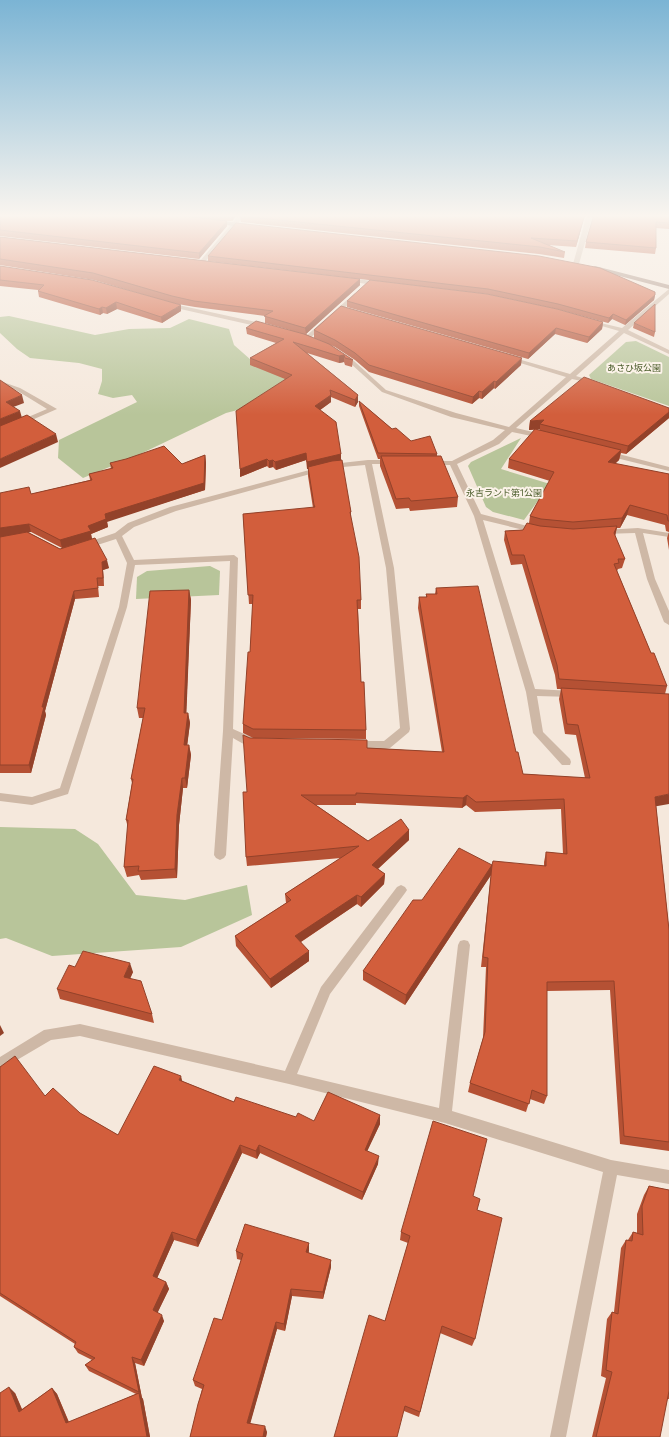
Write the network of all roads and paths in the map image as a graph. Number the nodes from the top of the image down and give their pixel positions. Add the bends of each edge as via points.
1 (358, 281) edge
2 (645, 281) edge
3 (369, 282) junction
4 (384, 284) edge
5 (669, 287) edge
6 (669, 291) edge
7 (164, 304) edge
8 (340, 310) junction
9 (348, 312) edge
10 (587, 321) edge
11 (271, 328) edge
12 (624, 332) junction
13 (307, 338) edge
14 (332, 349) edge
15 (669, 352) edge
16 (505, 357) edge
17 (572, 376) junction
18 (0, 383) edge
19 (602, 386) edge
20 (513, 429) junction
21 (0, 432) edge
22 (550, 438) edge
23 (602, 452) edge
24 (368, 462) junction
25 (399, 462) edge
26 (422, 462) edge
27 (453, 463) junction
28 (669, 469) edge
29 (478, 516) junction
30 (638, 530) junction
31 (547, 533) edge
32 (593, 533) edge
33 (669, 535) edge
34 (118, 536) junction
35 (76, 549) edge
36 (130, 563) junction
37 (669, 622) edge
38 (531, 692) junction
39 (585, 695) edge
40 (228, 731) junction
41 (267, 744) edge
42 (347, 745) edge
43 (566, 762) dead end
44 (0, 797) edge
45 (220, 855) dead end
46 (401, 890) dead end
47 (464, 945) dead end
48 (0, 1064) edge
49 (289, 1078) junction
50 (445, 1116) junction
51 (611, 1167) junction
52 (669, 1177) edge
53 (558, 1437) edge

1 - 3 street
2 - 5 street
3 - 4 street
3 - 8 street
6 - 12 street
7 - 11 street
8 - 9 street
8 - 13 street
10 - 12 street
12 - 15 street
12 - 17 street
14 - 20 street via 352,362 384,391 454,415
16 - 17 street
17 - 19 street
17 - 20 street
18 - 21 street via 18,389 53,409
20 - 22 street
20 - 27 street via 496,442
23 - 28 street
24 - 25 street
24 - 34 street via 332,466 173,509 131,525
24 - 42 street via 390,568 405,729 386,745
26 - 27 street
27 - 29 street
29 - 31 street
29 - 38 street
30 - 32 street
30 - 33 street
30 - 37 street via 651,580
34 - 35 street
34 - 36 street
36 - 40 street via 234,558
36 - 44 street via 123,607 64,791 32,801
38 - 39 street
38 - 43 street via 538,733
40 - 41 street via 251,744
40 - 45 street
46 - 49 street via 325,991
47 - 50 street
48 - 49 street via 49,1034 80,1030
49 - 50 street
50 - 51 street
51 - 52 street
51 - 53 street

